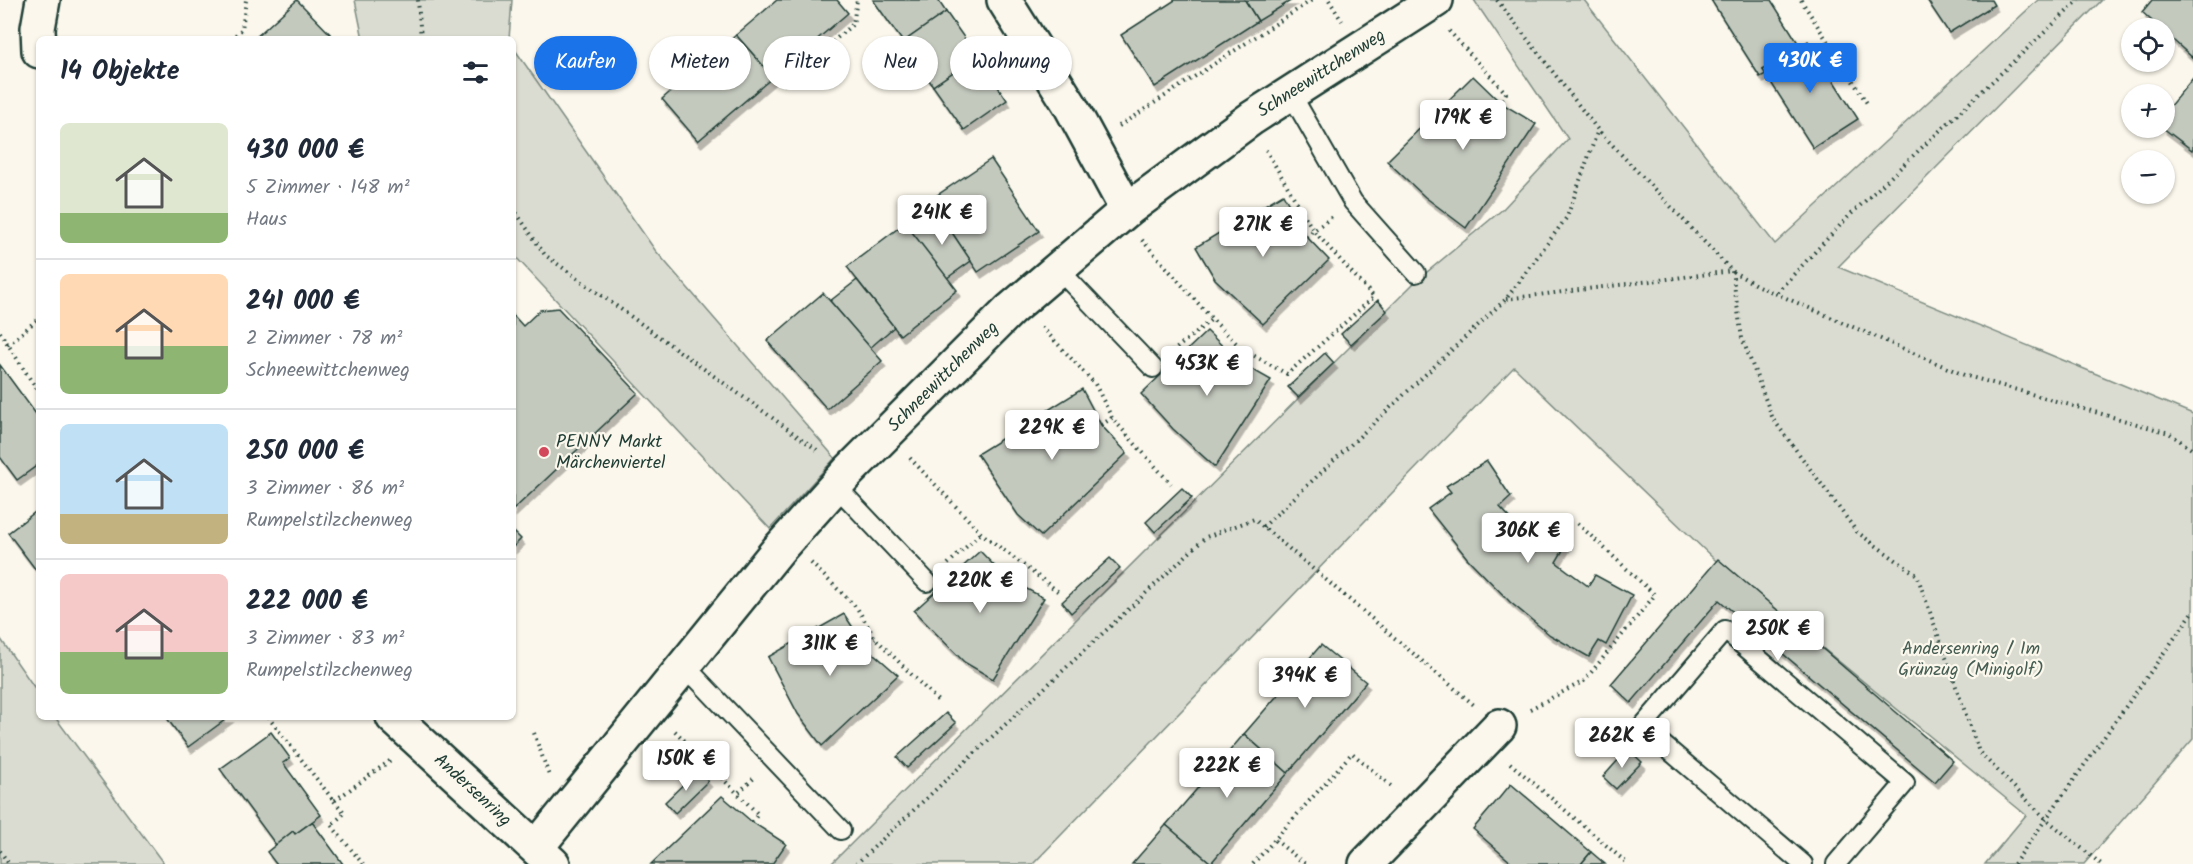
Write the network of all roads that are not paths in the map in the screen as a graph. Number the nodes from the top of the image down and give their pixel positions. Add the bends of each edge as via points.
1 (44, 0) edge
2 (1004, 0) edge
3 (1431, 3) edge
4 (38, 36) edge
5 (1291, 94) junction
6 (1124, 213) junction
7 (1058, 269) junction
8 (1416, 273) dead end
9 (1153, 368) road end
10 (842, 479) junction
11 (927, 582) road end
12 (685, 666) junction
13 (396, 720) edge
14 (1491, 733) road end
15 (841, 830) dead end
16 (537, 858) edge
17 (1366, 864) edge
18 (1803, 864) edge
19 (1836, 864) edge

1 - 4 street
2 - 6 street via 1070,105
3 - 5 street, Schneewittchenweg
5 - 6 street, Schneewittchenweg
5 - 8 lane via 1353,202
6 - 7 street, Schneewittchenweg
7 - 9 lane
7 - 10 street, Schneewittchenweg
10 - 11 lane
10 - 12 street, Schneewittchenweg
12 - 15 lane
12 - 16 street, Schneewittchenweg via 572,804
13 - 16 street, Andersenring
14 - 17 street
18 - 19 lane via 1642,727 1725,630 1905,783

